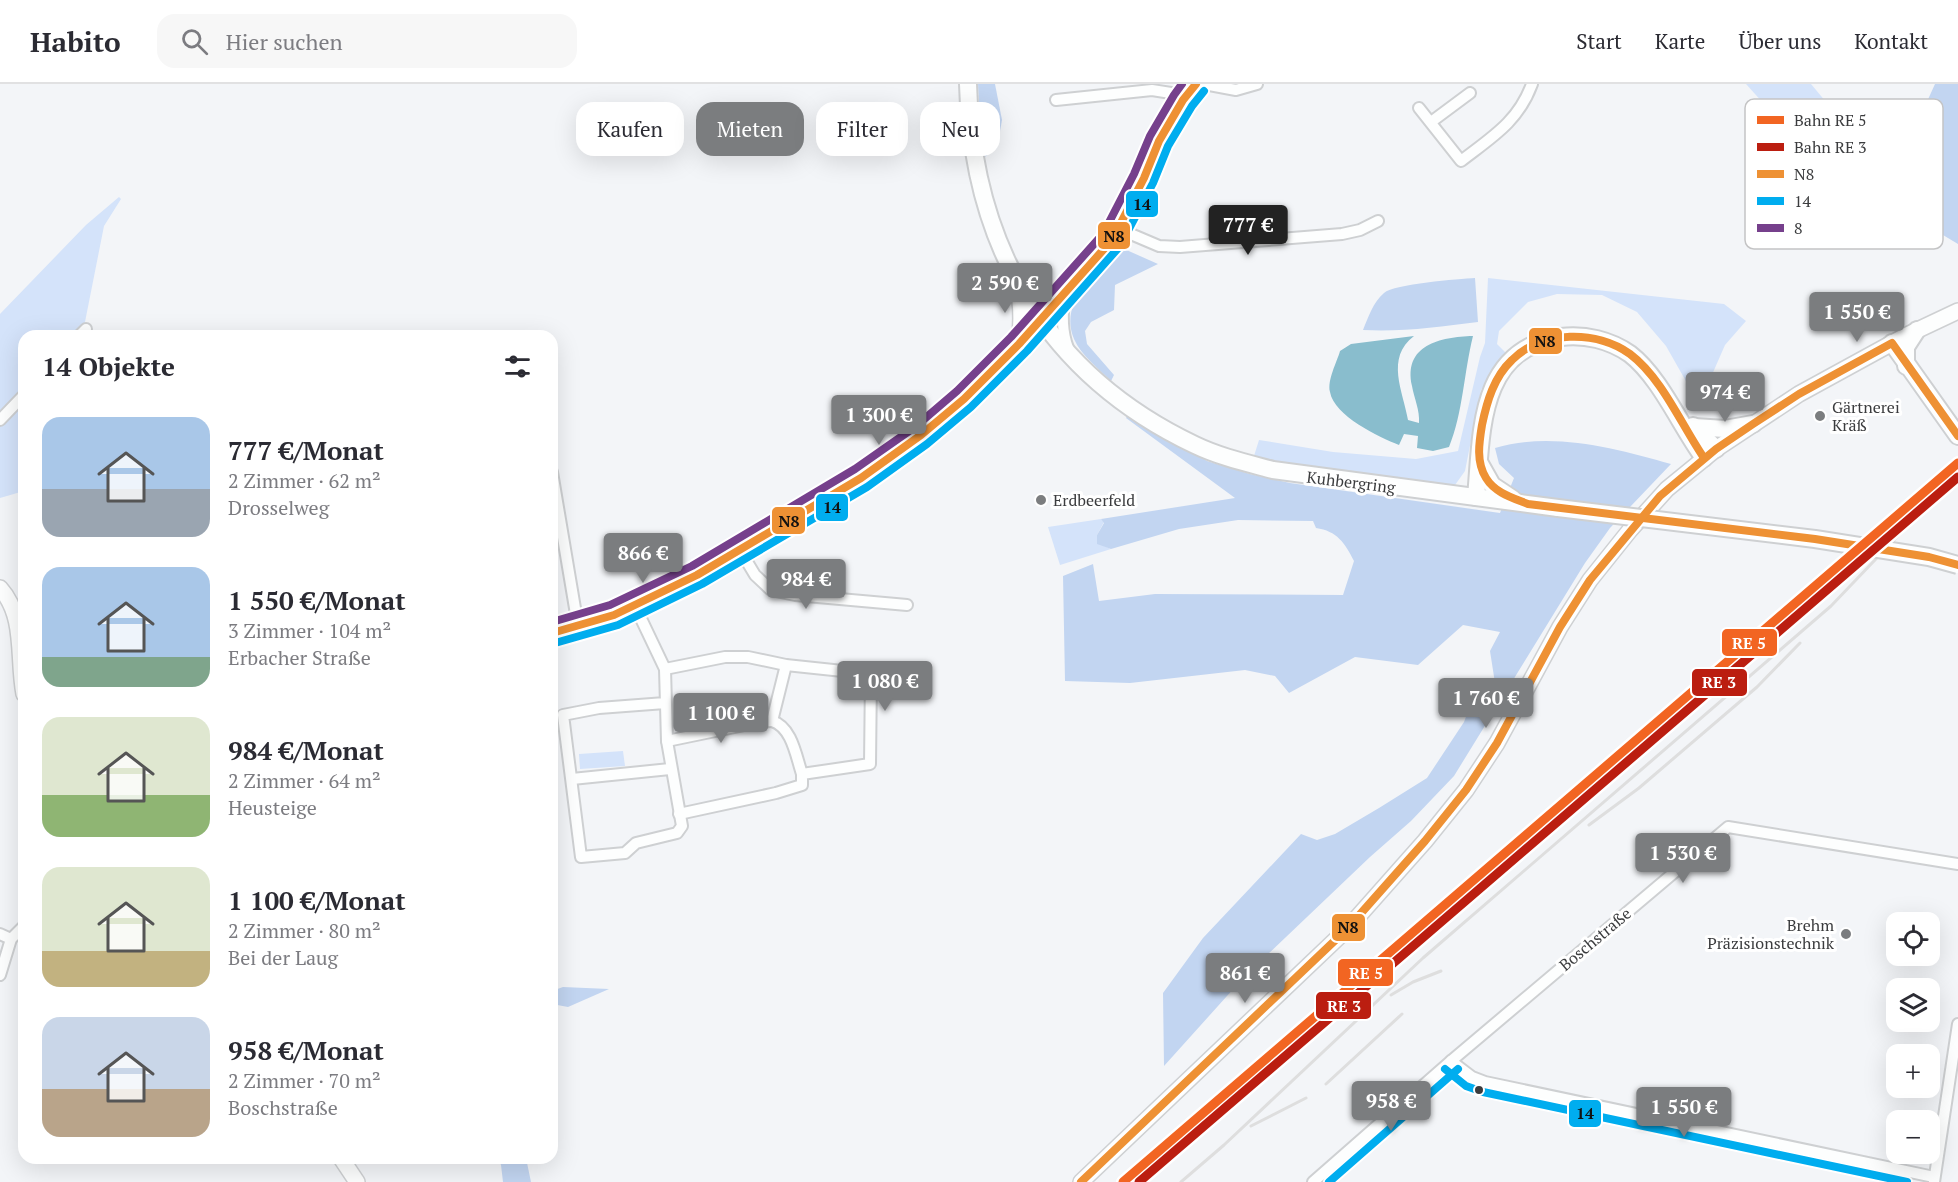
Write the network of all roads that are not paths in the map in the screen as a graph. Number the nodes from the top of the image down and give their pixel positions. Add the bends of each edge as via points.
1 (968, 84) edge
2 (1196, 84) edge
3 (1204, 84) edge
4 (1257, 84) edge
5 (1532, 84) edge
6 (1470, 93) dead end
7 (1056, 100) dead end
8 (1183, 100) junction
9 (1419, 108) dead end
10 (1431, 123) junction
11 (1378, 221) dead end
12 (1119, 229) junction
13 (1016, 283) junction
14 (1065, 292) junction
15 (1958, 311) edge
16 (1041, 320) junction
17 (1917, 330) junction
18 (1892, 343) junction
19 (1019, 344) junction
20 (1074, 359) junction
21 (1906, 366) junction
22 (18, 401) edge
23 (1677, 416) junction
24 (0, 420) edge
25 (1753, 424) junction
26 (1694, 427) junction
27 (1955, 432) edge
28 (1710, 453) junction
29 (1478, 461) junction
30 (1476, 497) junction
31 (1528, 504) junction
32 (558, 530) edge
33 (740, 550) junction
34 (1958, 565) edge
35 (0, 588) edge
36 (907, 605) dead end
37 (635, 606) junction
38 (18, 621) edge
39 (578, 626) junction
40 (558, 631) edge
41 (786, 665) junction
42 (665, 669) junction
43 (665, 703) junction
44 (772, 721) junction
45 (667, 741) junction
46 (670, 769) junction
47 (802, 774) junction
48 (572, 779) junction
49 (679, 814) junction
50 (1958, 864) edge
51 (18, 932) edge
52 (0, 934) edge
53 (11, 939) junction
54 (0, 975) edge
55 (1958, 1024) edge
56 (1451, 1061) junction
57 (345, 1164) edge
58 (1934, 1179) edge
59 (357, 1182) edge
60 (1081, 1182) edge
61 (1313, 1182) edge

1 - 13 main road, Kuhbergring via 969,122 979,184
2 - 8 street
3 - 4 street via 1236,90
5 - 10 street via 1511,122 1461,161
6 - 10 street
7 - 8 street via 1152,90
8 - 12 street via 1159,141
9 - 10 street
11 - 12 street via 1342,234 1180,247 1159,246
12 - 14 street
13 - 16 main road, Kuhbergring
13 - 19 main road via 1022,319
14 - 16 street
14 - 20 street via 1063,327
15 - 17 main road
16 - 19 main road
16 - 20 main road, Kuhbergring
17 - 18 main road
17 - 21 main road via 1906,347
18 - 21 main road
18 - 25 main road
19 - 33 main road via 964,399 893,456
20 - 30 main road, Kuhbergring via 1112,394 1158,426 1228,458 1307,476
21 - 27 main road
22 - 24 street
23 - 26 main road
23 - 28 main road
23 - 29 main road via 1631,355 1605,341 1577,335 1548,339 1522,352 1501,372 1488,398
25 - 26 main road via 1725,429
25 - 28 main road
26 - 28 main road
28 - 60 main road via 1667,489 1590,580 1497,743 1425,841 1347,929
29 - 30 main road
29 - 31 main road via 1497,489
30 - 31 main road, Kuhbergring
31 - 34 main road, Kuhbergring, bridge via 1815,539
32 - 39 street
33 - 36 street via 755,575 771,590
33 - 37 main road
35 - 38 main road
37 - 39 main road
37 - 42 street
39 - 40 main road
41 - 42 street via 725,657
41 - 44 street
41 - 47 street via 872,674 870,764
42 - 43 street
43 - 45 street
43 - 48 street via 564,715
44 - 45 street
44 - 47 street via 787,732
45 - 46 street
46 - 48 street
46 - 49 street
47 - 49 street via 802,785
48 - 49 street via 581,857 626,853 636,843 677,833 682,826
50 - 56 street, Boschstraße via 1728,827
51 - 53 street
52 - 53 street
53 - 54 street
55 - 58 street
56 - 58 street via 1485,1082
56 - 61 street, Boschstraße
57 - 59 main road

